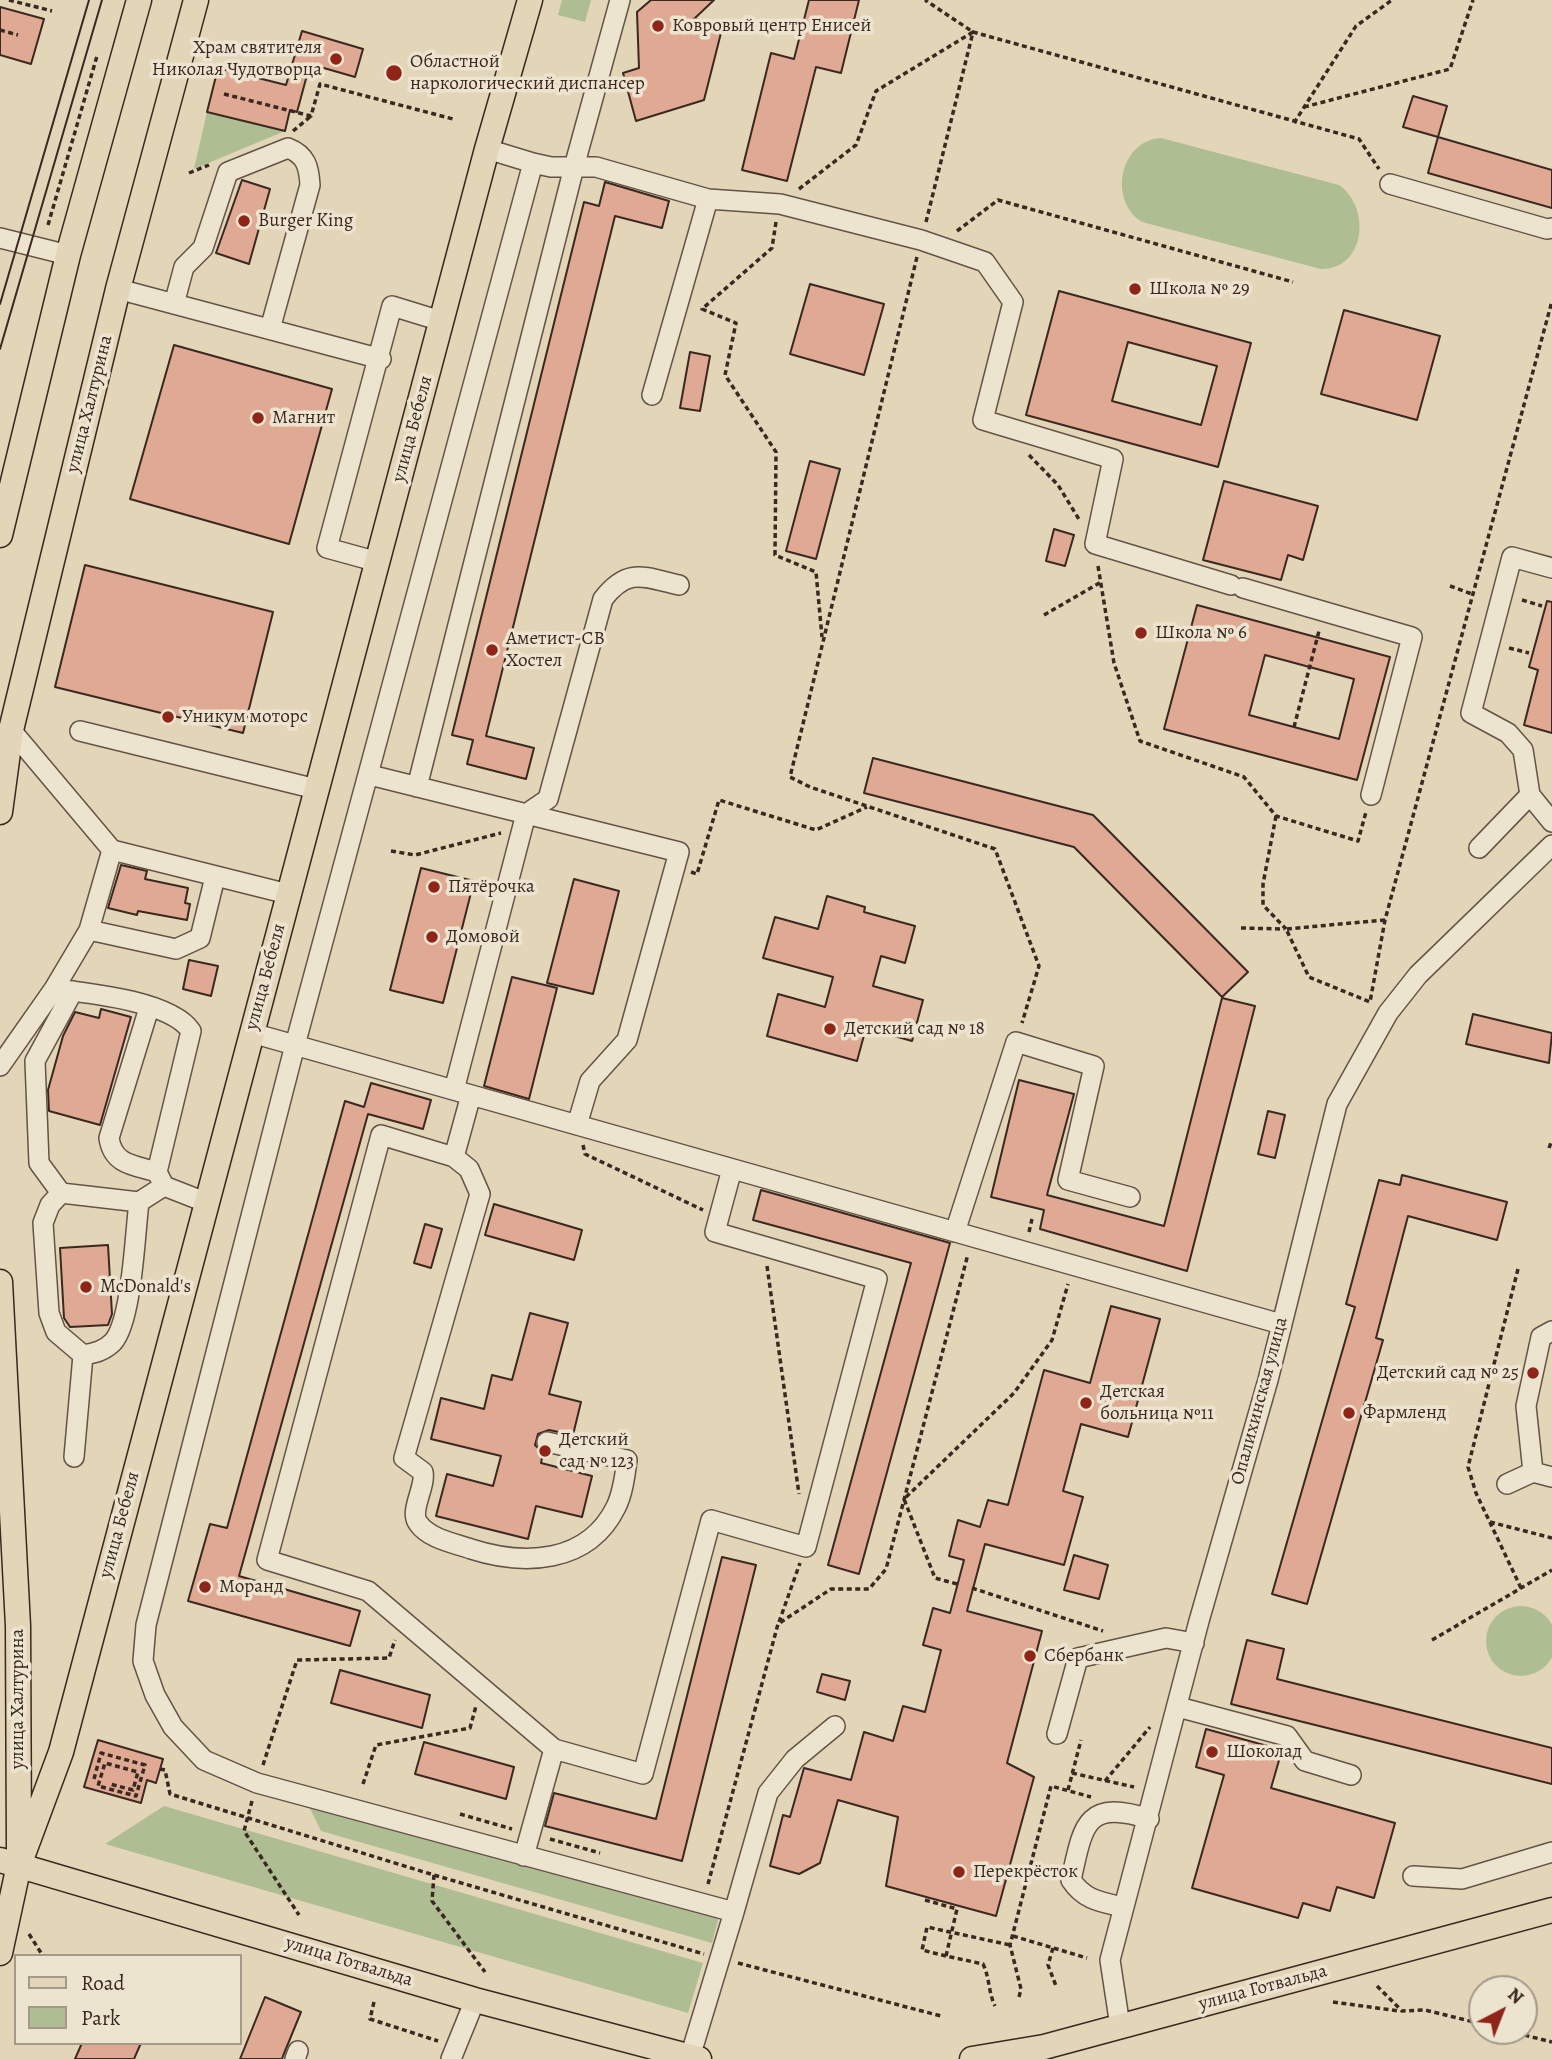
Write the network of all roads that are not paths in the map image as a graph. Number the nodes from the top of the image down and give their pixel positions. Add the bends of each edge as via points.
1 (139, 0) edge
2 (196, 0) edge
3 (530, 0) edge
4 (620, 0) edge
5 (487, 149) junction
6 (533, 163) junction
7 (574, 167) junction
8 (1390, 184) dead end
9 (708, 199) junction
10 (1552, 228) edge
11 (0, 238) edge
12 (68, 255) junction
13 (118, 289) junction
14 (174, 304) junction
15 (442, 321) junction
16 (270, 329) junction
17 (380, 359) junction
18 (652, 395) dead end
19 (0, 534) edge
20 (378, 562) junction
21 (1552, 568) edge
22 (679, 585) dead end
23 (11, 730) junction
24 (80, 731) dead end
25 (370, 775) junction
26 (417, 787) junction
27 (316, 789) junction
28 (1371, 795) road end
29 (1530, 795) junction
30 (0, 812) edge
31 (526, 814) junction
32 (1552, 822) edge
33 (1552, 845) edge
34 (1479, 848) dead end
35 (112, 850) junction
36 (215, 877) junction
37 (288, 894) junction
38 (89, 930) junction
39 (63, 990) junction
40 (149, 1008) junction
41 (252, 1032) junction
42 (295, 1045) junction
43 (0, 1066) edge
44 (463, 1092) junction
45 (577, 1125) junction
46 (454, 1157) junction
47 (732, 1168) junction
48 (160, 1179) junction
49 (61, 1193) junction
50 (1129, 1196) dead end
51 (139, 1202) junction
52 (205, 1202) junction
53 (964, 1234) junction
54 (0, 1282) edge
55 (1281, 1324) junction
56 (1552, 1331) edge
57 (83, 1355) junction
58 (547, 1443) dead end
59 (74, 1457) dead end
60 (1533, 1472) junction
61 (1552, 1477) edge
62 (1507, 1484) dead end
63 (1194, 1643) junction
64 (1178, 1707) junction
65 (835, 1726) dead end
66 (1057, 1734) dead end
67 (554, 1749) junction
68 (1350, 1775) dead end
69 (1149, 1819) junction
70 (1552, 1852) edge
71 (524, 1856) junction
72 (9, 1862) edge
73 (1413, 1876) dead end
74 (1124, 1907) junction
75 (1552, 1910) edge
76 (734, 1912) junction
77 (0, 1953) edge
78 (475, 2000) junction
79 (1120, 2026) junction
80 (454, 2053) edge
81 (695, 2058) edge
82 (972, 2059) edge

1 - 12 main road
2 - 13 main road, улица Халтурина
3 - 5 main road, улица Бебеля
4 - 7 street
5 - 6 street
5 - 15 main road, улица Бебеля
6 - 7 street
6 - 25 street
7 - 9 street via 596,167
7 - 26 street
8 - 10 street
9 - 18 street
9 - 28 street via 780,204 922,240 985,262 1013,302 984,421 1113,459 1095,544 1412,637
11 - 12 street
12 - 19 main road
13 - 14 street
13 - 23 main road, улица Халтурина
14 - 16 street
14 - 16 street via 184,267 203,248 228,172 288,148 299,152 309,168 310,185
15 - 17 street via 393,306
15 - 20 main road, улица Бебеля
16 - 17 street
17 - 20 street via 327,548
20 - 27 main road, улица Бебеля
21 - 29 street via 1512,557 1471,713 1508,733 1524,750
22 - 31 street via 631,576 619,579 603,599 548,799
23 - 30 main road, улица Халтурина
23 - 35 street
24 - 27 street
25 - 26 street
25 - 42 street
26 - 31 street
27 - 37 main road, улица Бебеля
29 - 32 street
29 - 34 street
31 - 44 street
31 - 45 street via 679,852 627,1040 590,1082
33 - 55 street, Опалихинская улица via 1434,958 1388,1013 1337,1104
35 - 36 street
35 - 38 street
36 - 37 street
36 - 38 street via 200,938 176,949
37 - 41 main road, улица Бебеля
38 - 39 street
39 - 40 street
39 - 43 street
39 - 49 street via 35,1061 39,1163
40 - 48 street via 180,1019 191,1031
40 - 48 street via 108,1138 111,1151 121,1162
41 - 42 street
41 - 52 main road, улица Бебеля
42 - 44 street
42 - 71 street via 146,1625 143,1661 173,1727 204,1760 257,1783
44 - 45 street
44 - 46 street
45 - 47 street
46 - 58 street via 469,1169 480,1194 404,1458 423,1472 425,1480 417,1523 438,1538 510,1559 534,1561 576,1549 593,1538 617,1506 627,1460
46 - 67 street via 381,1135 267,1560 369,1591
47 - 53 street
47 - 67 street via 715,1233 877,1279 806,1547 711,1520 643,1774
48 - 51 street
48 - 52 street
49 - 51 street
49 - 57 street via 43,1223 49,1313 56,1332
50 - 53 street via 1069,1180 1094,1066 1016,1042
51 - 57 street via 125,1319 114,1341 100,1352
52 - 72 main road, улица Бебеля via 61,1752
53 - 55 street
54 - 72 main road, улица Халтурина via 18,1626
55 - 63 street, Опалихинская улица
56 - 60 street via 1541,1337 1526,1406
57 - 59 street
60 - 61 street
60 - 62 street
63 - 64 street, Опалихинская улица
63 - 66 street via 1166,1638 1078,1658
64 - 68 street via 1287,1735 1305,1761
64 - 69 street, Опалихинская улица
65 - 76 street via 795,1759 768,1793
67 - 71 street
69 - 74 street, Опалихинская улица
69 - 74 street via 1113,1810 1082,1829 1070,1880 1089,1898
70 - 73 street via 1462,1879
71 - 76 street
72 - 77 main road, улица Бебеля
72 - 78 main road, улица Готвальда
74 - 79 street, Опалихинская улица via 1110,1961
75 - 79 main road, улица Готвальда
76 - 81 street
78 - 80 street
78 - 81 main road, улица Готвальда
79 - 82 main road, улица Готвальда via 1044,2047

